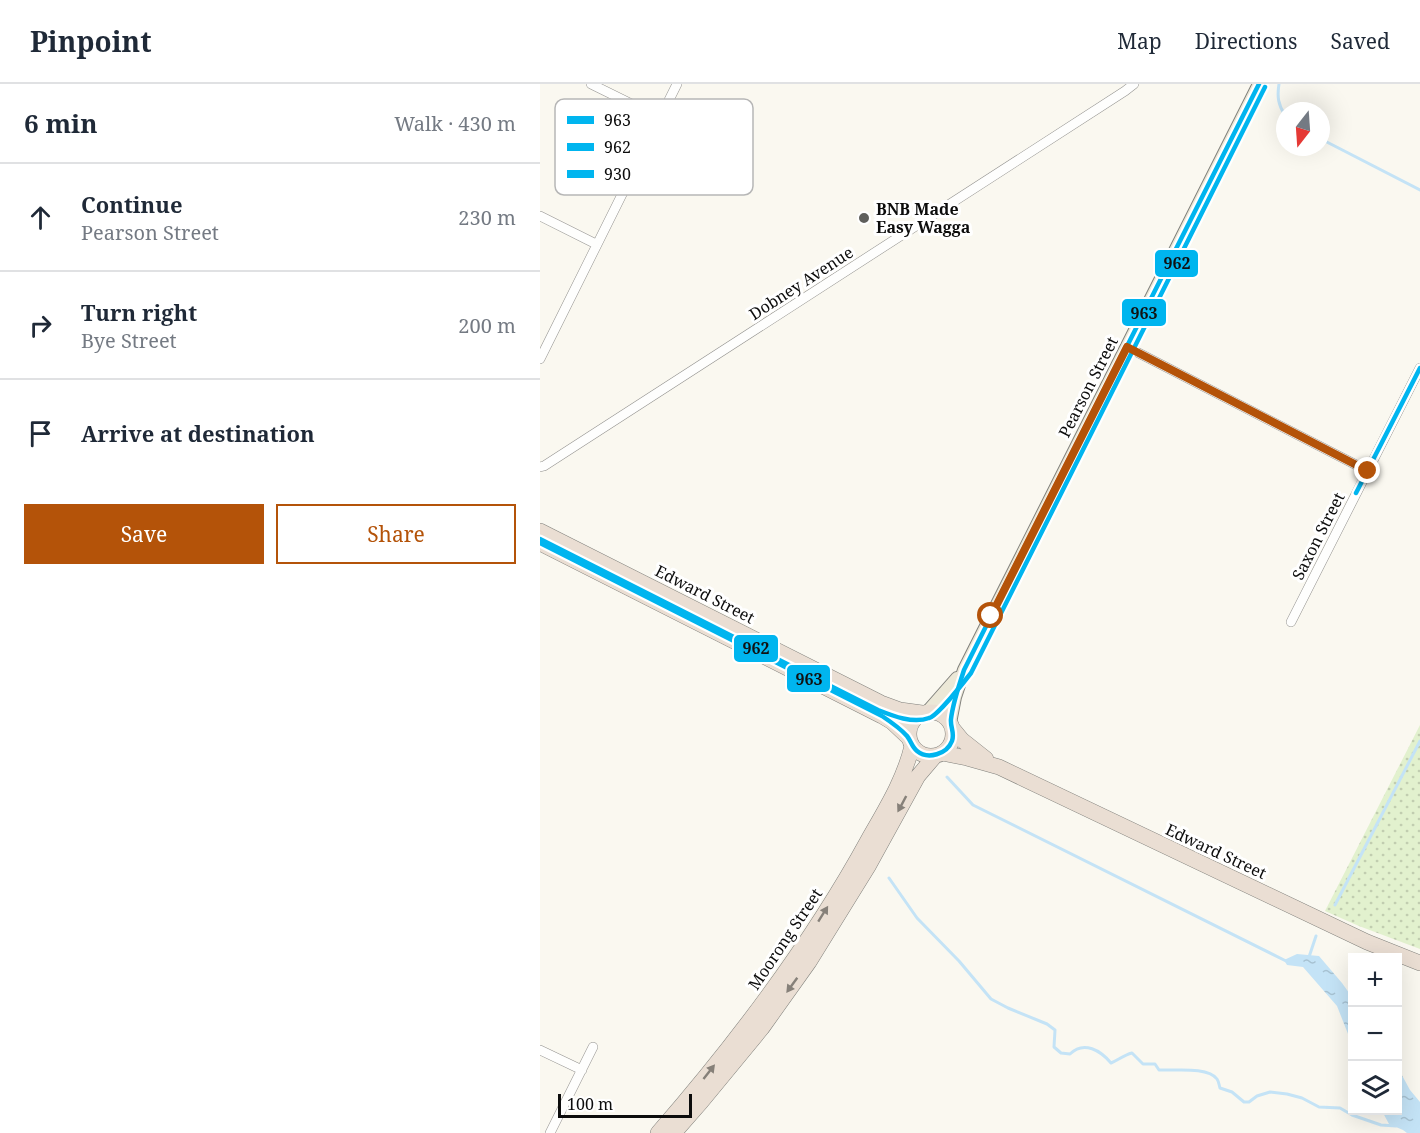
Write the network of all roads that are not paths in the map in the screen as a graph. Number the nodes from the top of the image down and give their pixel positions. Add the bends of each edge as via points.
1 (591, 84) edge
2 (677, 84) edge
3 (1134, 84) edge
4 (1141, 84) edge
5 (1258, 85) edge
6 (1125, 91) junction
7 (621, 99) edge
8 (670, 99) edge
9 (621, 195) edge
10 (540, 216) edge
11 (596, 244) junction
12 (1127, 347) junction
13 (540, 359) edge
14 (1420, 368) edge
15 (541, 468) edge
16 (1368, 471) junction
17 (542, 534) edge
18 (1291, 622) dead end
19 (964, 669) junction
20 (925, 712) junction
21 (952, 726) junction
22 (910, 742) junction
23 (939, 754) junction
24 (999, 768) junction
25 (1420, 963) edge
26 (593, 1047) dead end
27 (540, 1050) edge
28 (582, 1070) junction
29 (550, 1133) edge
30 (658, 1133) edge
31 (674, 1133) edge

1 - 7 street
2 - 8 street
3 - 6 street, Dobney Avenue
4 - 6 street
5 - 12 main road, Pearson Street
6 - 15 street, Dobney Avenue
9 - 11 street
10 - 11 street
11 - 13 street
12 - 16 street
12 - 19 main road, Pearson Street
14 - 16 street, Saxon Street
16 - 18 street, Saxon Street
17 - 20 highway, Edward Street via 881,703 900,710
17 - 22 highway, Edward Street via 882,716
19 - 20 main road, Pearson Street
19 - 21 main road, Pearson Street
20 - 21 highway via 941,714
20 - 22 highway via 912,724
21 - 23 highway via 951,744
21 - 24 highway, Edward Street via 972,748
22 - 23 highway via 920,753
30 -> 22 highway, Moorong Street via 753,1018 797,957 895,791 905,770
23 - 24 highway, Edward Street
23 -> 31 highway, Moorong Street via 918,776 809,962 762,1028
24 - 25 highway, Edward Street via 1367,942
26 - 28 street
27 - 28 street
28 - 29 street

